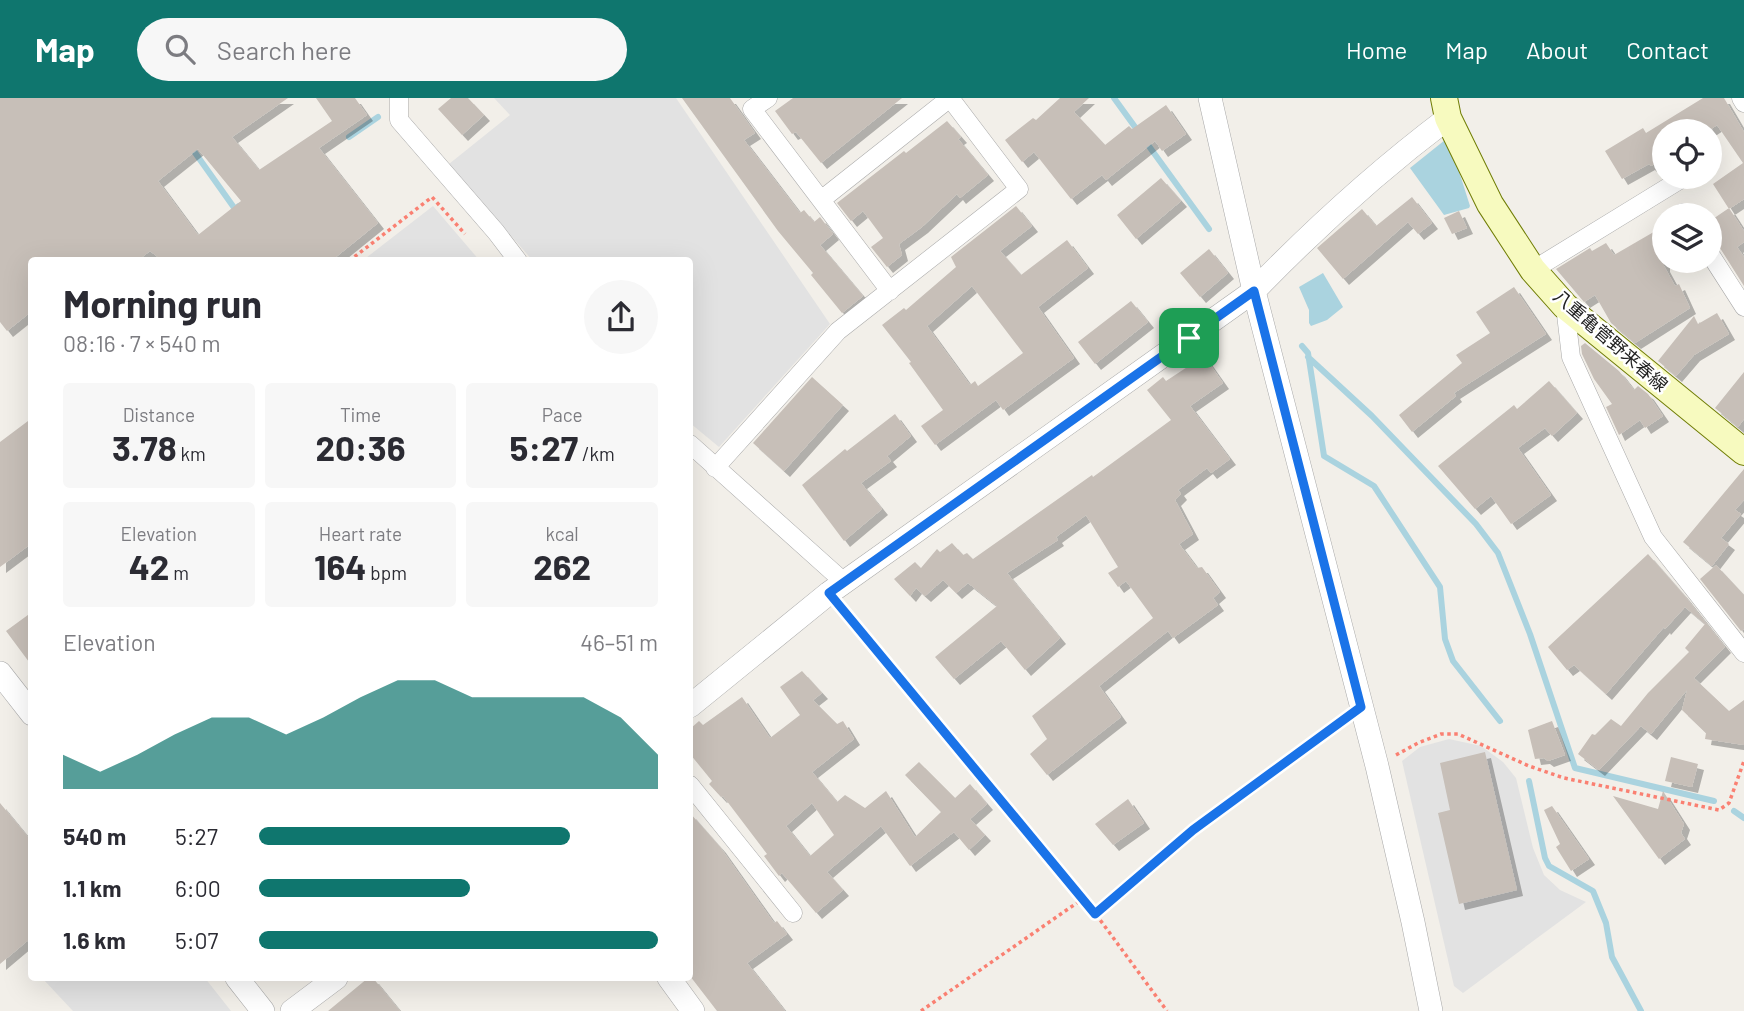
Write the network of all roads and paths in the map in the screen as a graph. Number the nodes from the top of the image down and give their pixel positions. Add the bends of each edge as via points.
1 (399, 98) edge
2 (768, 98) edge
3 (950, 98) edge
4 (1210, 98) edge
5 (1741, 98) edge
6 (1744, 103) edge
7 (1446, 108) edge
8 (1665, 189) edge
9 (821, 200) junction
10 (466, 234) dead end
11 (354, 257) edge
12 (515, 257) edge
13 (1533, 270) junction
14 (1722, 272) edge
15 (890, 291) junction
16 (1254, 291) junction
17 (1565, 306) junction
18 (1744, 306) edge
19 (693, 447) edge
20 (1744, 452) edge
21 (715, 468) junction
22 (836, 587) junction
23 (1744, 653) edge
24 (0, 673) edge
25 (693, 704) edge
26 (1361, 707) junction
27 (28, 708) edge
28 (1744, 761) edge
29 (1377, 766) junction
30 (693, 789) edge
31 (1084, 898) junction
32 (793, 913) dead end
33 (1095, 914) junction
34 (239, 981) edge
35 (332, 981) edge
36 (671, 981) edge
37 (263, 1011) edge
38 (292, 1011) edge
39 (693, 1011) edge
40 (921, 1011) edge
41 (1167, 1011) edge
42 (1431, 1011) edge

1 - 12 street via 399,120
2 - 9 street via 752,110
3 - 9 street
3 - 15 street via 1019,188
4 - 16 street
5 - 6 street
7 - 13 main road, 八重亀菅野来春線 via 1490,204
7 - 16 street
8 - 13 street
9 - 15 street
10 - 11 path via 432,197
13 - 17 main road, 八重亀菅野来春線
14 - 18 street
15 - 21 street via 838,331
16 - 22 street
16 - 26 street
17 - 20 main road, 八重亀菅野来春線
17 - 23 street via 1571,357 1653,537
19 - 21 street
21 - 22 street
22 - 25 street
22 - 31 path
24 - 27 street
26 - 29 street
26 - 33 path via 1193,830
28 - 29 path via 1729,803 1719,810 1564,778 1458,734 1441,734 1418,743
29 - 42 street
30 - 32 street
31 - 33 path
31 - 40 path
33 - 41 path
34 - 37 street
35 - 38 street
36 - 39 street

